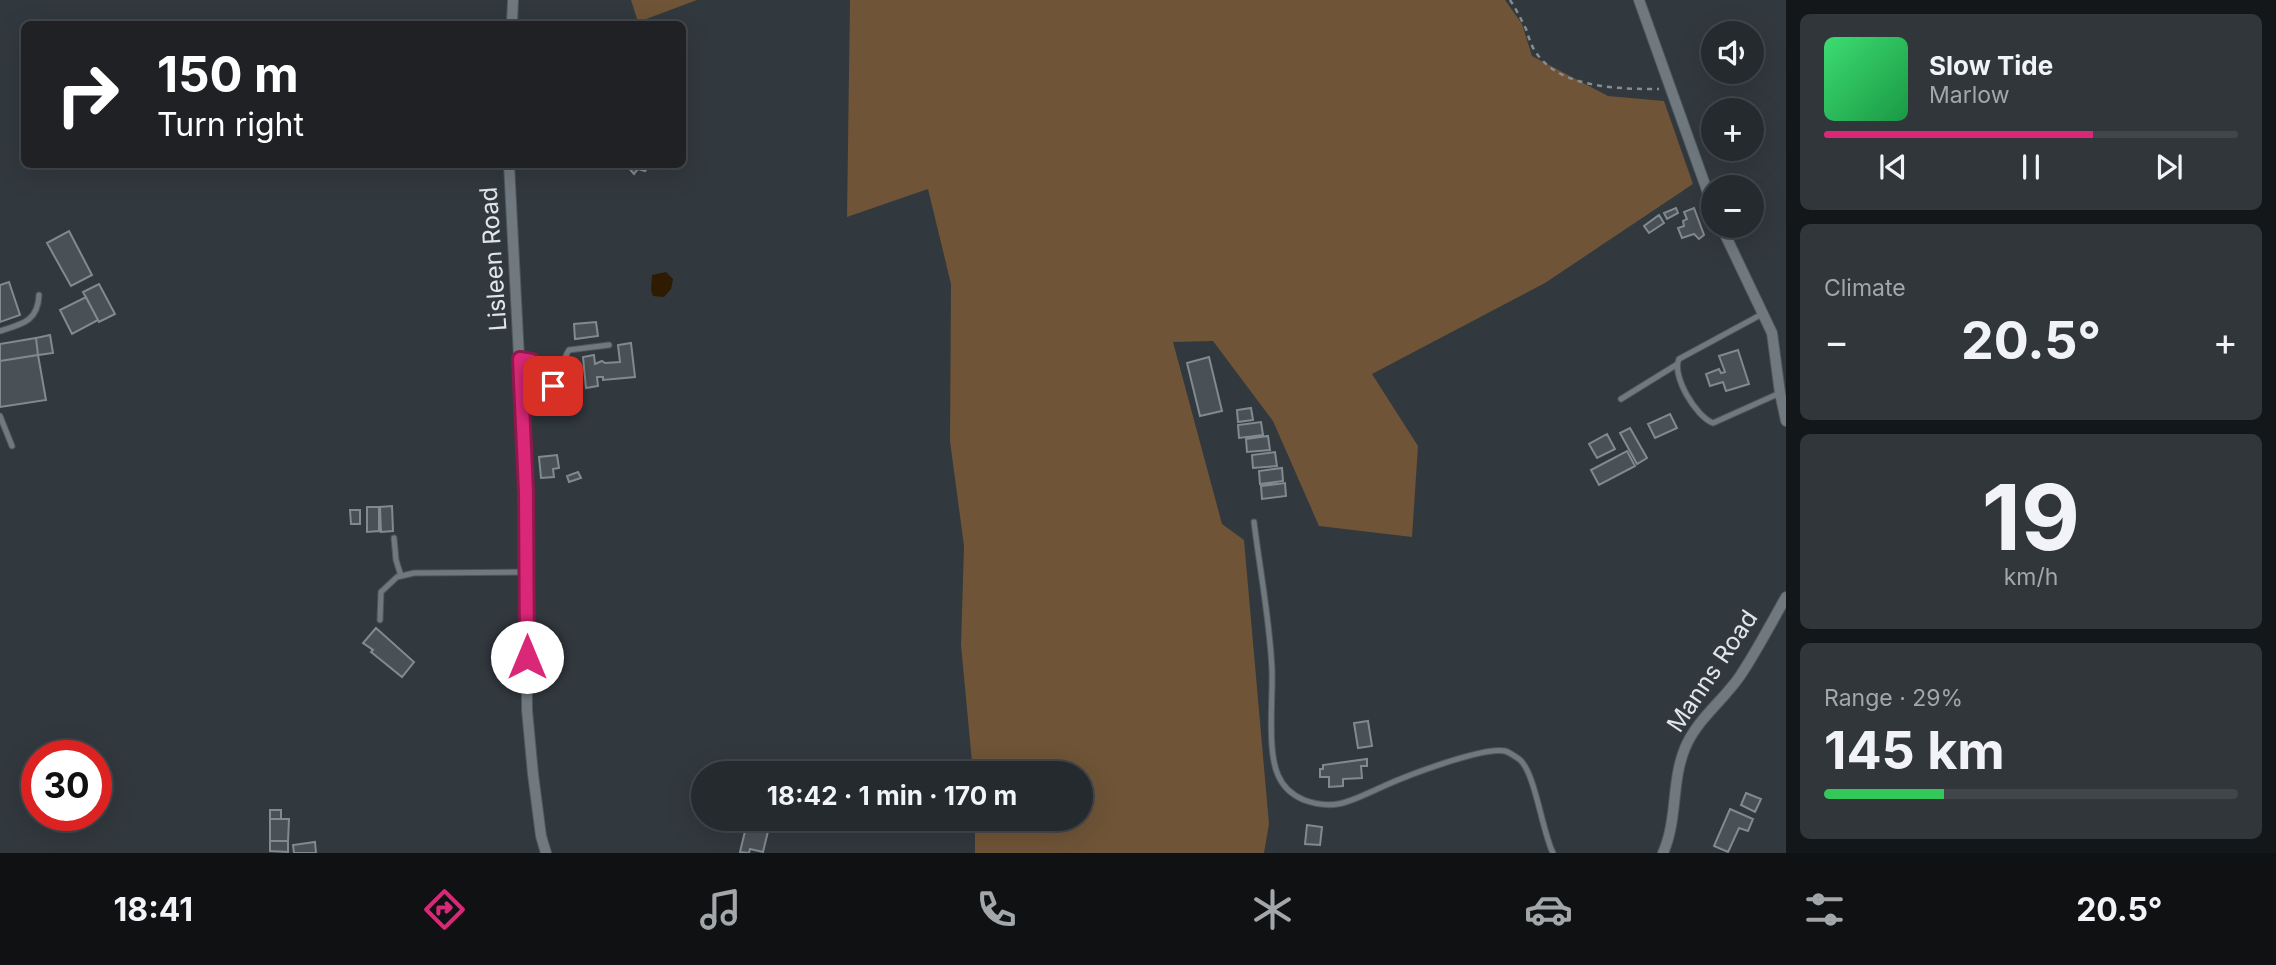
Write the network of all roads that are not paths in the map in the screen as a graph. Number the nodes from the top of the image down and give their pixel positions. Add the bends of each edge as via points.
1 (513, 0) edge
2 (1639, 0) edge
3 (512, 21) edge
4 (509, 168) edge
5 (1702, 175) edge
6 (1727, 238) edge
7 (39, 295) dead end
8 (1764, 313) junction
9 (0, 331) edge
10 (608, 345) dead end
11 (520, 359) junction
12 (1676, 365) junction
13 (1780, 393) junction
14 (1621, 399) dead end
15 (0, 416) edge
16 (1786, 421) edge
17 (12, 446) dead end
18 (1254, 522) dead end
19 (394, 538) dead end
20 (527, 572) junction
21 (401, 576) junction
22 (1786, 597) edge
23 (380, 620) dead end
24 (546, 853) edge
25 (1553, 853) edge
26 (1663, 853) edge

1 - 3 street
2 - 5 street
4 - 11 street, Lisleen Road
6 - 8 street
7 - 9 lane via 31,319
8 - 12 lane via 1679,359
8 - 13 street via 1772,333
10 - 11 lane via 569,350 562,377 553,386 541,381 532,361
11 - 20 street, Lisleen Road
12 - 13 lane via 1699,414 1713,423
12 - 14 lane
13 - 16 street
15 - 17 lane
18 - 25 lane via 1272,667 1273,757 1287,790 1327,807 1446,763 1487,751 1505,751 1521,761 1529,774
19 - 21 lane
20 - 21 lane
20 - 24 street, Lisleen Road via 527,710
21 - 23 lane via 381,592
22 - 26 street, Manns Road via 1740,677 1700,722 1686,747 1679,768 1674,820

